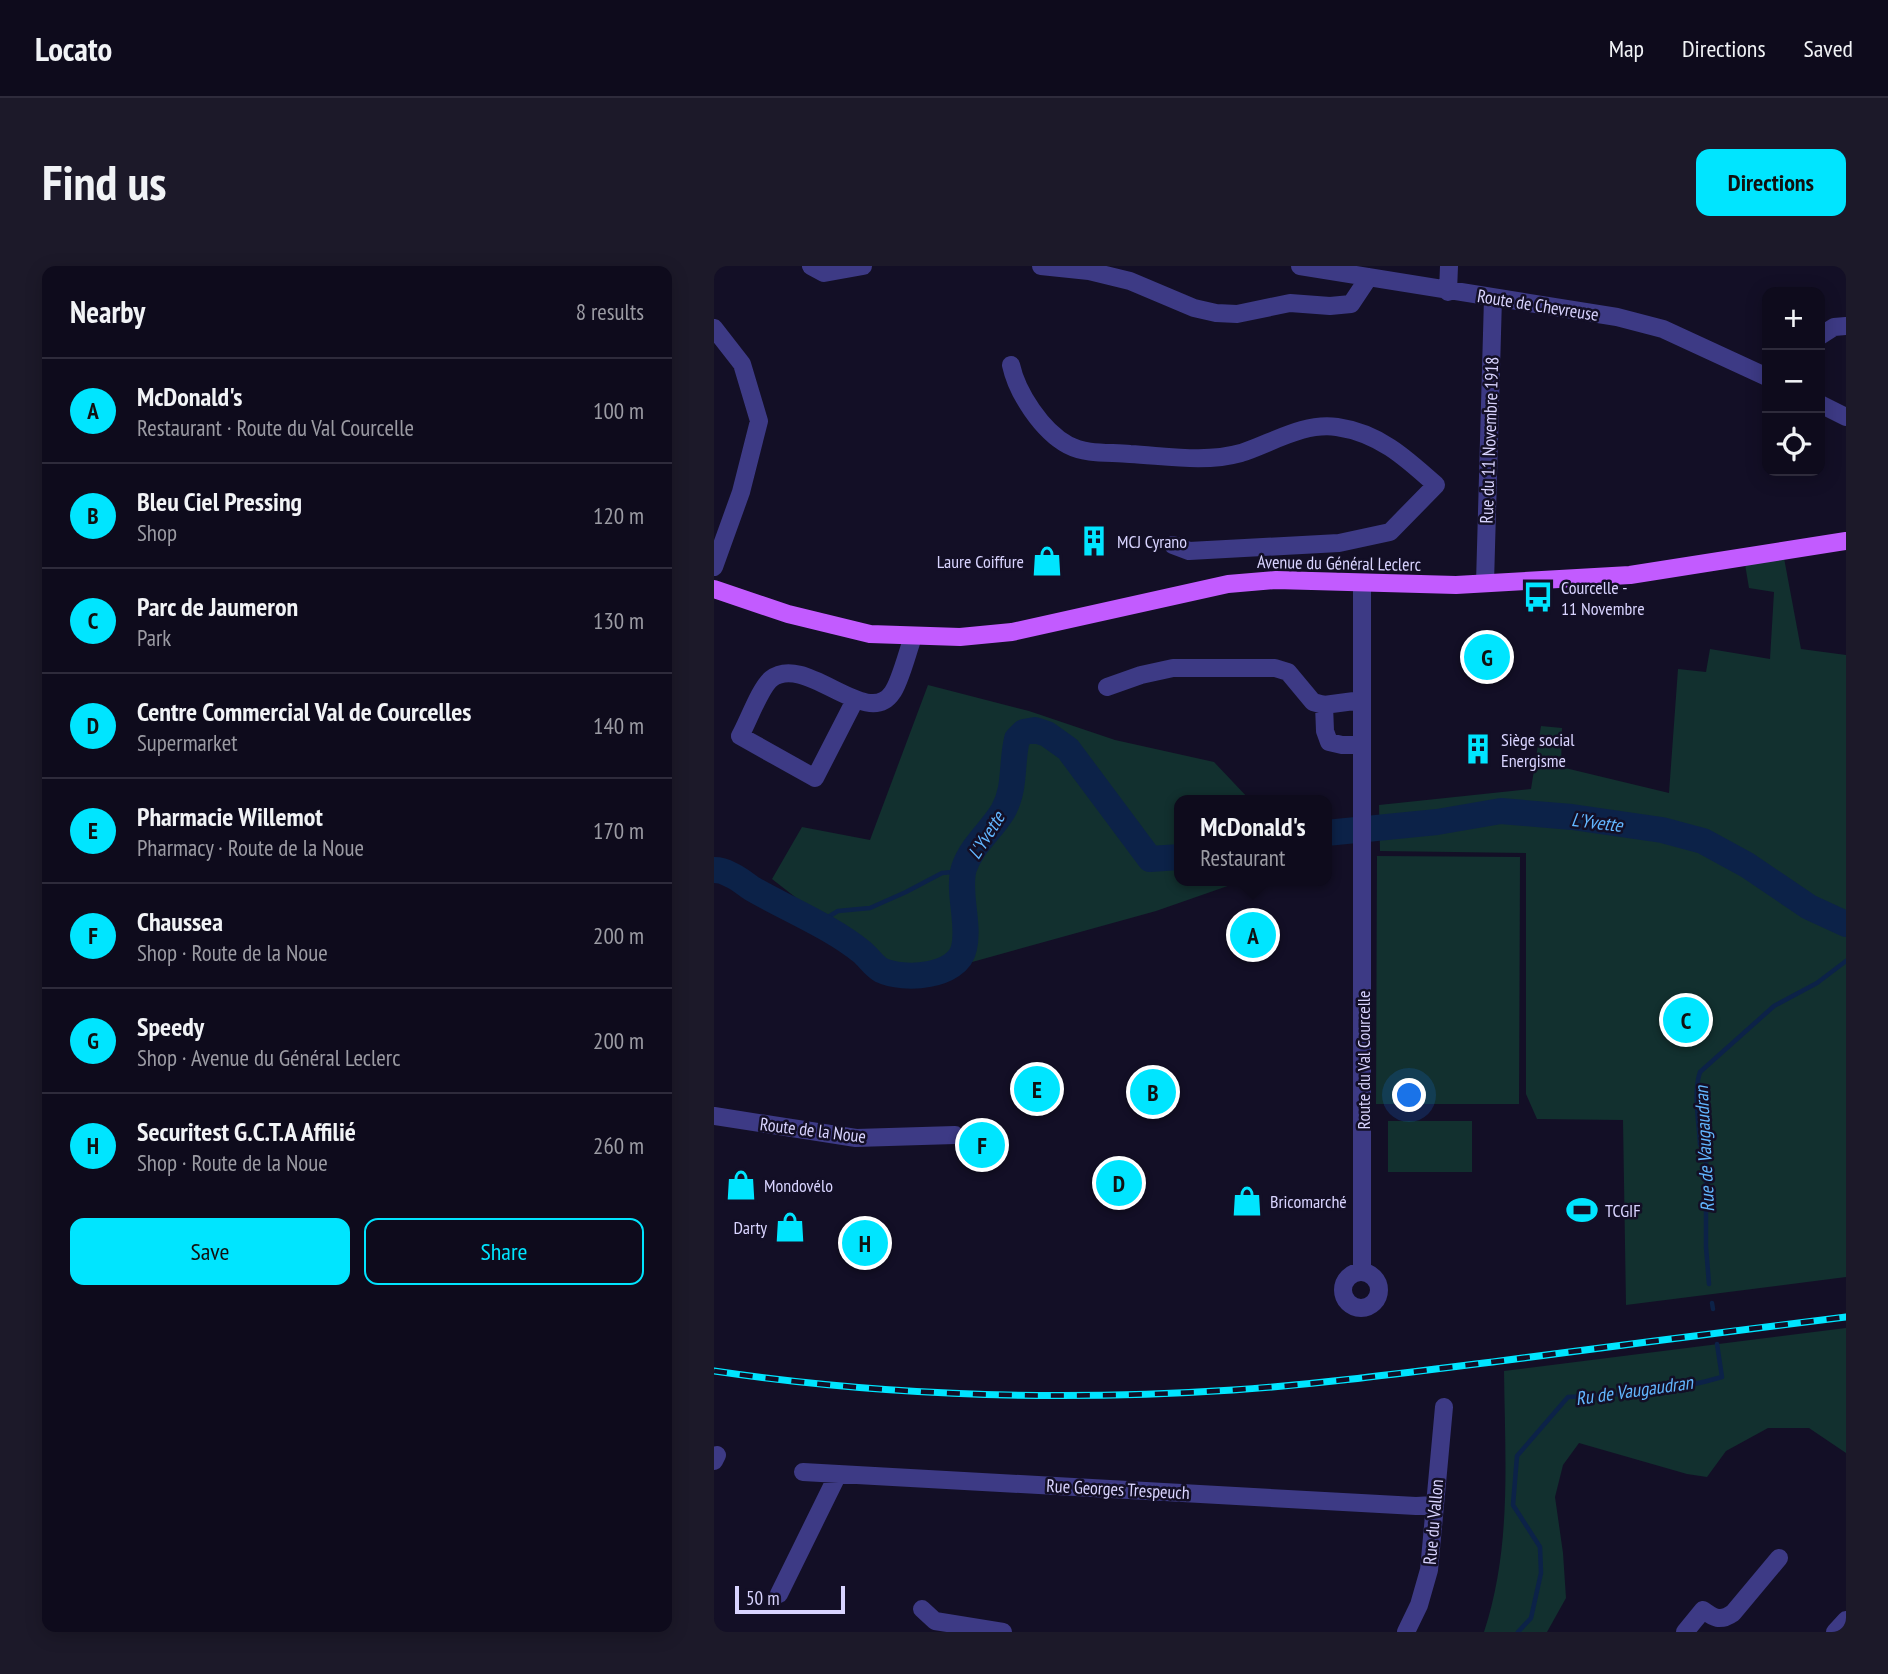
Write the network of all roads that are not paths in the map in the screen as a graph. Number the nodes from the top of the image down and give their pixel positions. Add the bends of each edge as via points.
1 (811, 266) edge
2 (863, 266) edge
3 (1041, 266) edge
4 (1300, 266) edge
5 (1449, 266) edge
6 (1369, 277) junction
7 (1448, 292) junction
8 (1493, 298) junction
9 (1846, 326) edge
10 (714, 328) edge
11 (1825, 333) edge
12 (1011, 365) dead end
13 (1762, 375) edge
14 (1825, 406) edge
15 (1846, 417) edge
16 (1846, 541) edge
17 (1173, 545) dead end
18 (714, 567) edge
19 (1362, 583) junction
20 (1485, 583) junction
21 (714, 589) edge
22 (913, 636) junction
23 (1107, 687) dead end
24 (855, 700) junction
25 (1362, 700) junction
26 (1324, 705) junction
27 (1362, 745) junction
28 (714, 1116) edge
29 (955, 1135) dead end
30 (1363, 1272) dead end
31 (1444, 1407) dead end
32 (803, 1472) dead end
33 (838, 1474) junction
34 (1434, 1505) junction
35 (1779, 1558) dead end
36 (779, 1594) dead end
37 (922, 1609) dead end
38 (1846, 1620) edge
39 (1003, 1632) edge
40 (1406, 1632) edge
41 (1685, 1632) edge
42 (1835, 1632) edge

1 - 2 street via 824,273
3 - 6 street via 1096,272 1194,308 1237,314 1290,303 1352,303
4 - 6 street, Route de Chevreuse
5 - 7 street
6 - 7 street, Route de Chevreuse
7 - 8 street, Route de Chevreuse
8 - 13 street, Route de Chevreuse via 1617,317 1664,330
8 - 20 street, Rue du 11 Novembre 1918
9 - 11 street
10 - 18 street via 742,364 759,421 741,492
12 - 17 street via 1015,381 1043,423 1066,444 1084,451 1206,458 1239,453 1316,426 1335,426 1381,440 1436,485 1390,532 1339,543 1189,551
14 - 15 street
16 - 20 main road, Avenue du Général Leclerc via 1630,575
19 - 20 main road, Avenue du Général Leclerc
19 - 22 main road, Avenue du Général Leclerc via 1276,580 1227,584 1012,632
19 - 25 street
21 - 22 main road, Avenue du Général Leclerc via 870,634
22 - 24 street via 892,693 883,701
23 - 26 street via 1173,668 1275,668 1288,672 1313,702
24 - 24 street via 808,676 778,675 769,681 740,736 816,778
25 - 26 street
25 - 27 street
26 - 27 street via 1329,742
27 - 30 street, Route du Val Courcelle
28 - 29 street, Route de la Noue via 856,1138
31 - 34 street, Rue du Vallon
32 - 33 street, Rue Georges Trespeuch
33 - 34 street, Rue Georges Trespeuch
33 - 36 street
34 - 40 street, Rue du Vallon via 1429,1570
35 - 41 street via 1733,1613 1719,1619 1703,1609
37 - 39 street via 935,1621
38 - 42 street

